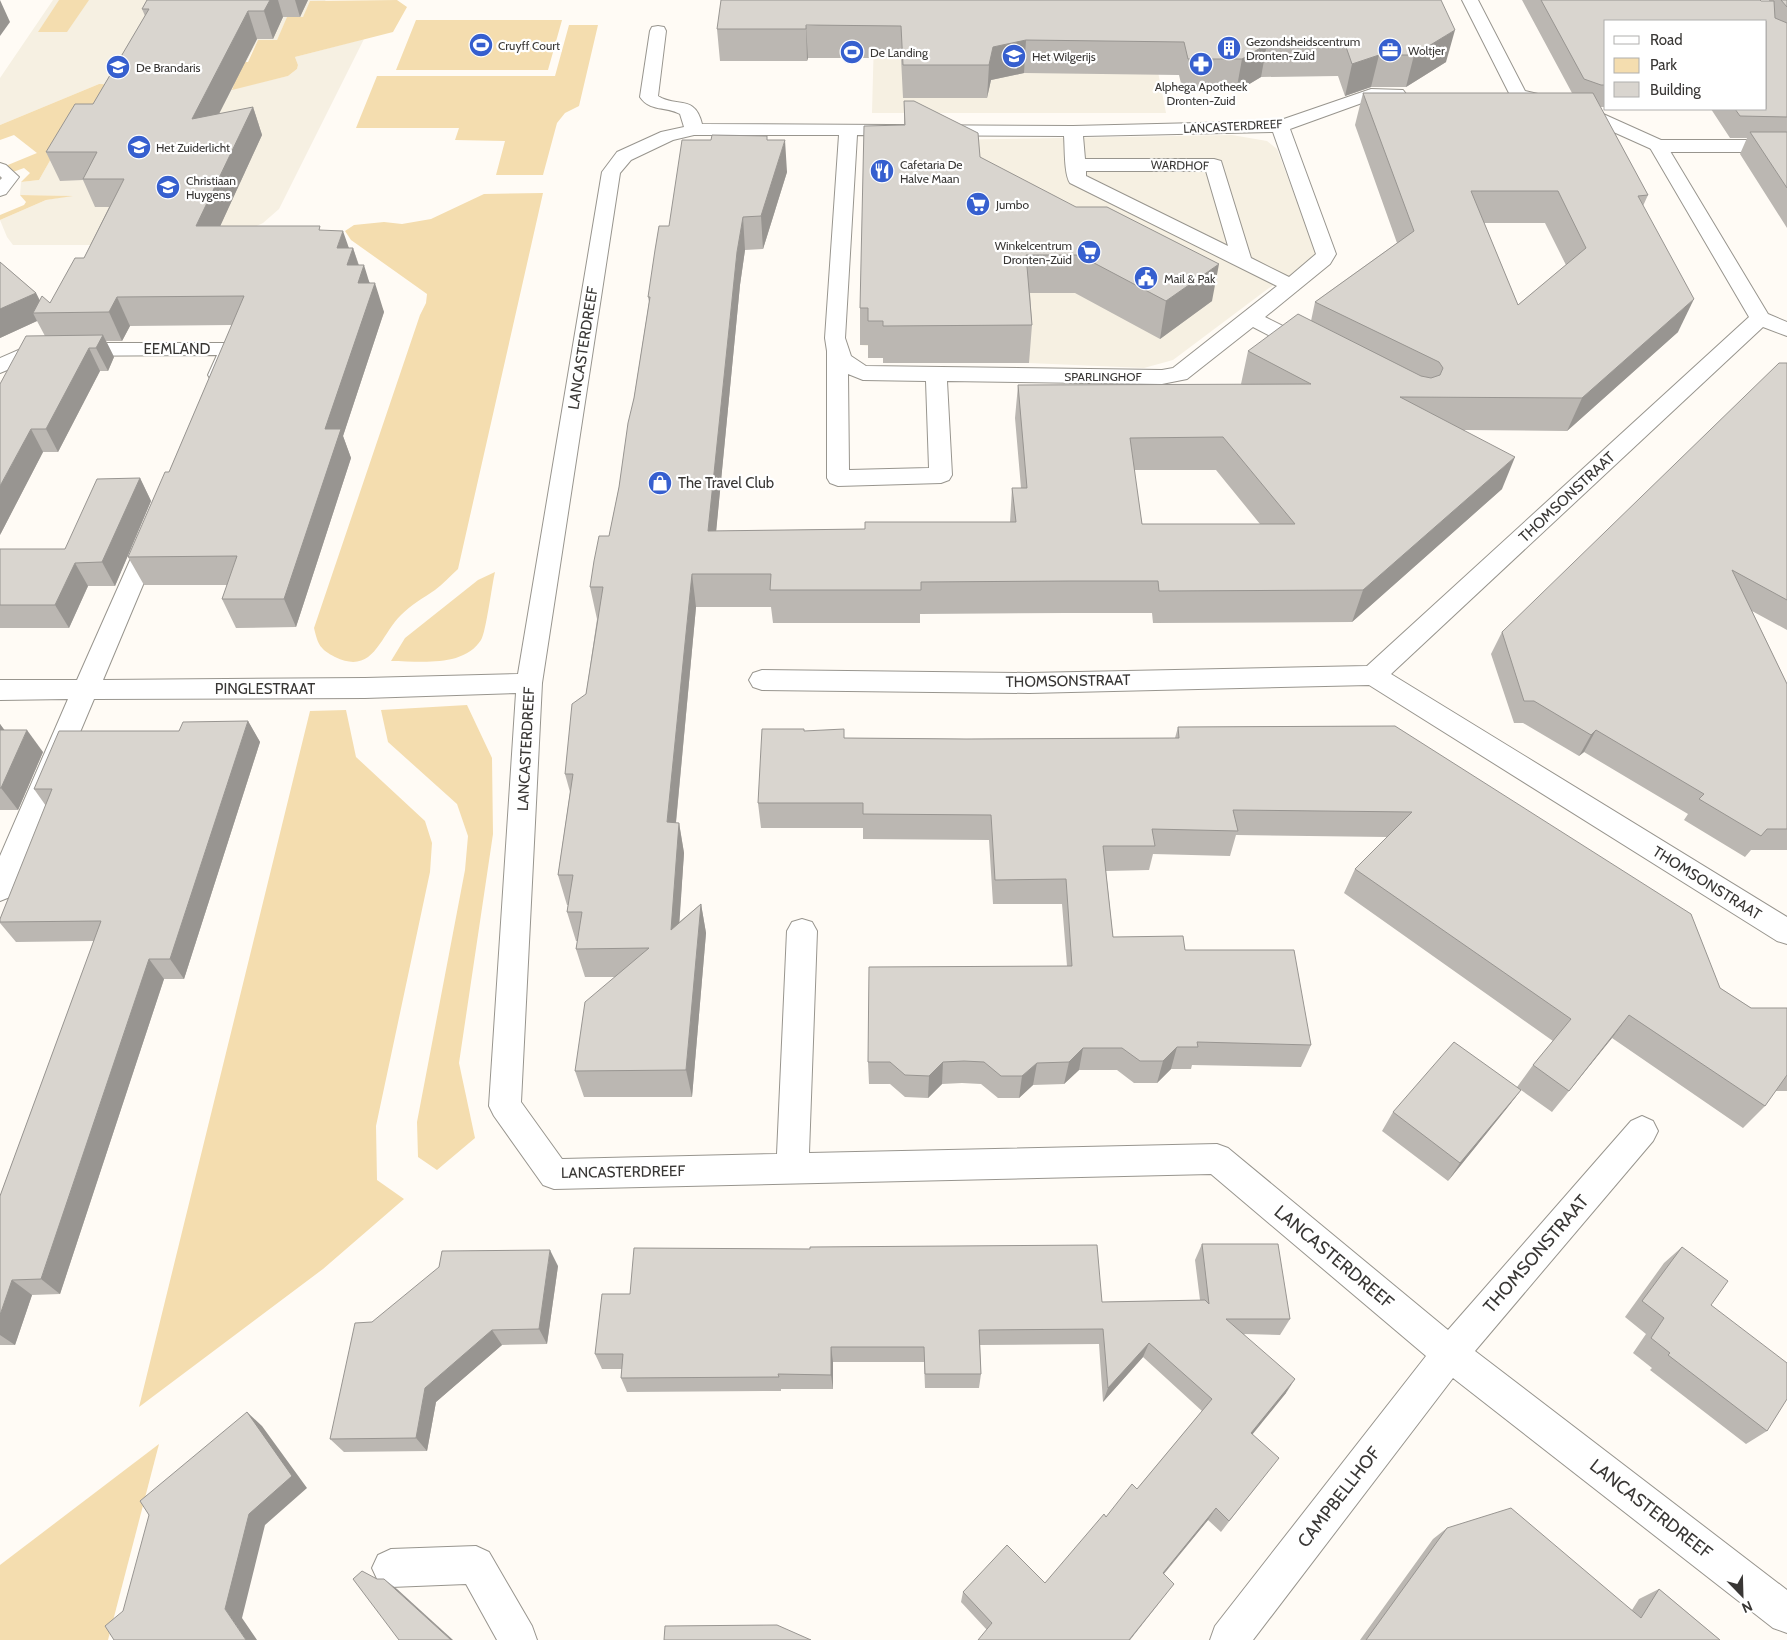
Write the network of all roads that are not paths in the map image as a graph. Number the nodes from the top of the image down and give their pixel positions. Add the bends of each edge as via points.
1 (1470, 0) edge
2 (658, 31) dead end
3 (1411, 94) edge
4 (1499, 95) edge
5 (1518, 95) junction
6 (1280, 126) junction
7 (694, 130) junction
8 (848, 130) junction
9 (1073, 131) junction
10 (1658, 146) junction
11 (1787, 146) edge
12 (1075, 164) junction
13 (0, 168) edge
14 (0, 191) edge
15 (1242, 262) junction
16 (1290, 285) junction
17 (1250, 317) junction
18 (1760, 318) junction
19 (1787, 330) edge
20 (837, 352) junction
21 (1330, 358) edge
22 (0, 366) edge
23 (936, 375) junction
24 (210, 395) edge
25 (160, 514) edge
26 (1373, 675) junction
27 (762, 680) dead end
28 (529, 683) junction
29 (87, 689) junction
30 (0, 690) edge
31 (0, 889) edge
32 (802, 931) dead end
33 (1787, 932) edge
34 (1642, 1131) dead end
35 (792, 1169) junction
36 (1450, 1354) junction
37 (391, 1568) dead end
38 (1787, 1614) edge
39 (518, 1640) edge
40 (1229, 1640) edge

1 - 5 street
2 - 7 street via 649,97 659,104 686,110
3 - 6 street, LANCASTERDREEF via 1371,94
4 - 5 street
5 - 10 street via 1575,108
6 - 9 street, LANCASTERDREEF
6 - 16 street, SPARLINGHOF via 1326,254 1323,260
7 - 8 street, LANCASTERDREEF
7 - 28 street, LANCASTERDREEF via 667,136 624,156 611,172
8 - 9 street, LANCASTERDREEF
8 - 20 street via 835,338
9 - 12 street
10 - 11 street
10 - 18 street
12 - 15 street via 1077,179
12 - 15 street, WARDHOF via 1214,164
13 - 14 lane via 11,177
15 - 16 street
16 - 17 street, SPARLINGHOF
17 - 21 street
17 - 23 street, SPARLINGHOF via 1179,374
18 - 19 street
18 - 26 street, THOMSONSTRAAT
20 - 23 street, SPARLINGHOF via 843,362 863,373
20 - 23 street via 838,478 941,475
22 - 24 street, EEMLAND via 37,350 230,349
25 - 29 street
26 - 27 street, THOMSONSTRAAT via 1029,682
26 - 33 street, THOMSONSTRAAT
28 - 29 street, PINGLESTRAAT via 365,688
28 - 35 street, LANCASTERDREEF via 505,1106 554,1174
29 - 30 street, PINGLESTRAAT
29 - 31 street
32 - 35 street
34 - 36 street, THOMSONSTRAAT
35 - 36 street, LANCASTERDREEF via 1217,1159
36 - 38 street, LANCASTERDREEF
36 - 40 street, CAMPBELLHOF
37 - 39 street via 476,1565

